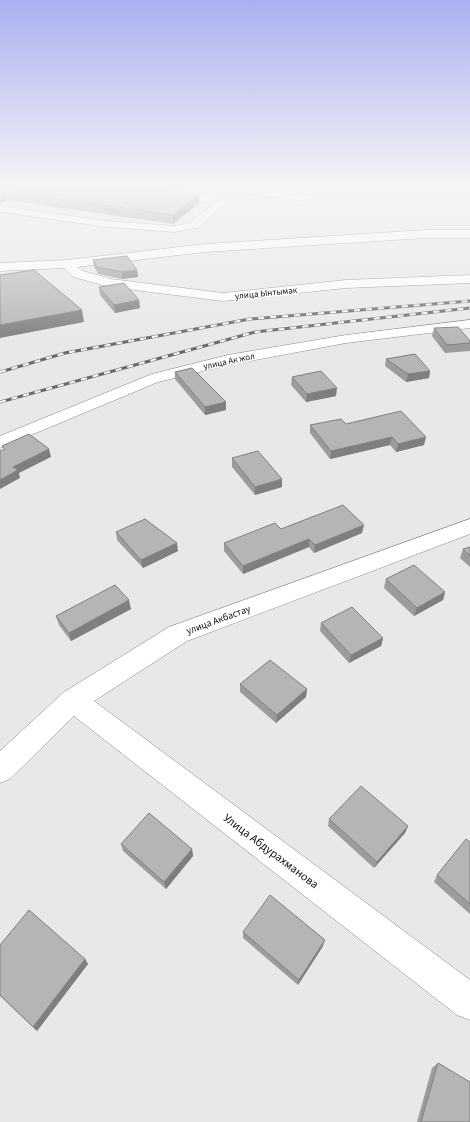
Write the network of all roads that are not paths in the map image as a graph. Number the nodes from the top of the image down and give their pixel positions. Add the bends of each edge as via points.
1 (325, 240) edge
2 (67, 264) junction
3 (0, 267) edge
4 (470, 279) edge
5 (470, 324) edge
6 (0, 443) edge
7 (470, 526) edge
8 (73, 700) junction
9 (0, 770) edge
10 (470, 1002) edge

1 - 2 street via 204,248
2 - 3 street
2 - 4 street, улица Ынтымак via 78,274 110,283 223,297 346,284
5 - 6 street, улица Ак жол via 346,339 228,360 152,379
7 - 8 street, улица Акбастау via 178,634
8 - 9 street, улица Акбастау
8 - 10 street, Улица Абдурахманова

